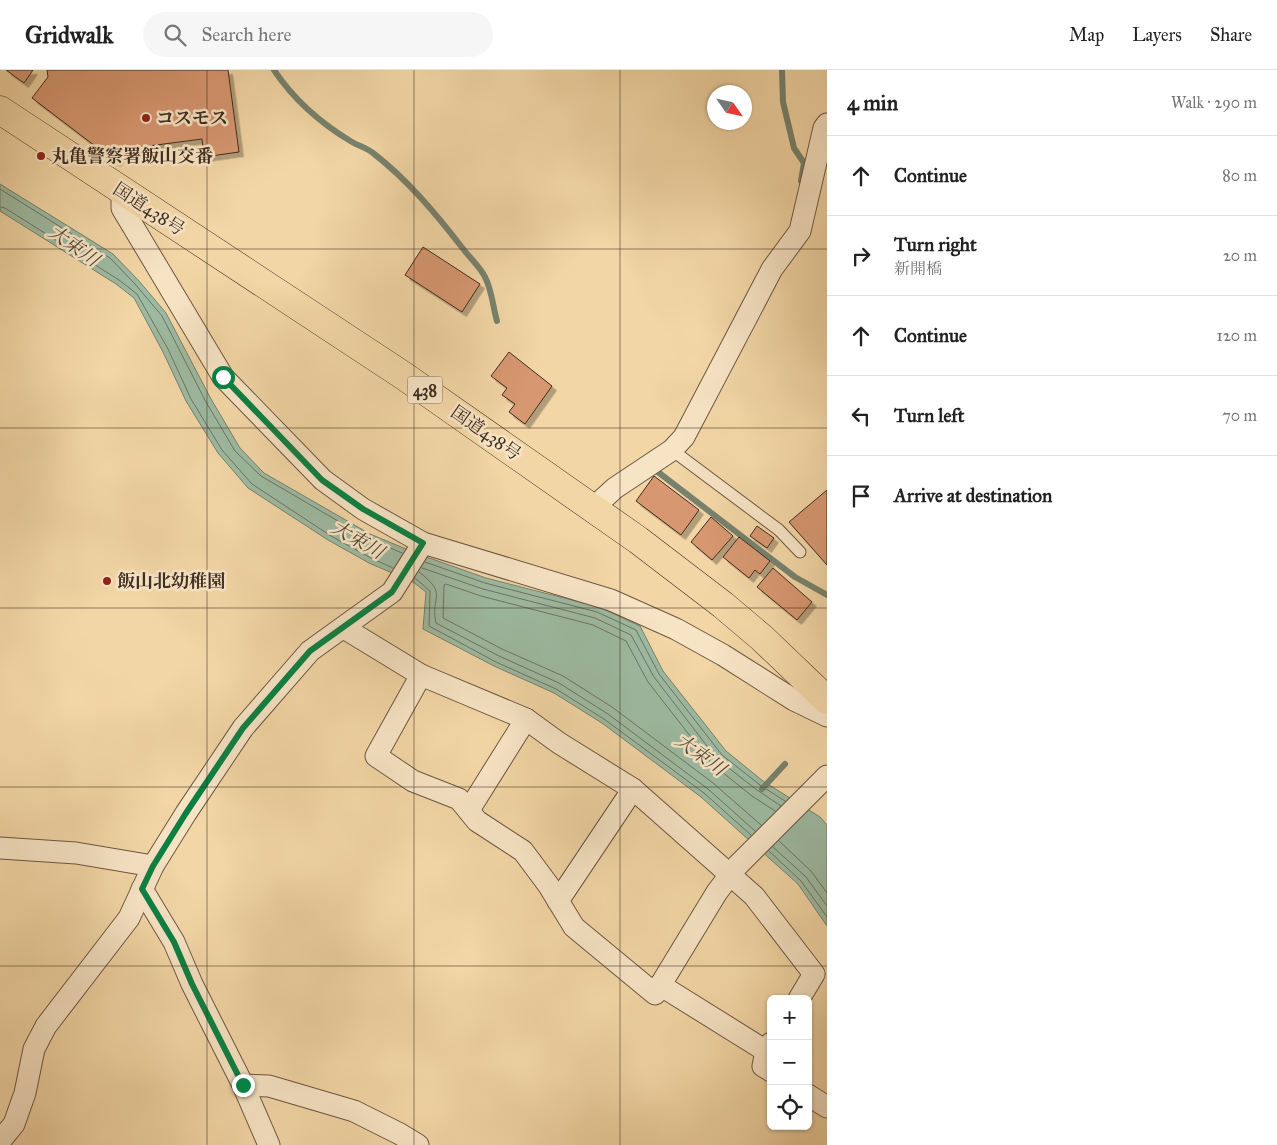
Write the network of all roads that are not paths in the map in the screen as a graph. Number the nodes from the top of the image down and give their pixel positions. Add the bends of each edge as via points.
1 (0, 110) edge
2 (827, 124) edge
3 (122, 191) junction
4 (672, 450) junction
5 (593, 508) junction
6 (421, 546) junction
7 (800, 552) dead end
8 (344, 628) junction
9 (421, 675) junction
10 (827, 700) edge
11 (827, 716) edge
12 (526, 719) junction
13 (825, 779) edge
14 (633, 789) junction
15 (468, 810) junction
16 (0, 848) edge
17 (153, 866) junction
18 (733, 870) junction
19 (142, 889) junction
20 (558, 901) junction
21 (660, 986) junction
22 (801, 995) edge
23 (767, 1054) edge
24 (243, 1085) junction
25 (812, 1098) edge
26 (827, 1107) edge
27 (0, 1141) edge
28 (269, 1145) edge
29 (418, 1145) edge

1 - 3 highway, 国道438号 / 438
2 - 4 street via 800,232 772,268 684,437
3 - 5 highway, 国道438号 / 438 via 404,376
3 - 6 street via 122,208 223,377 322,480
4 - 5 street via 615,488
4 - 7 lane via 779,530
5 - 10 highway, 国道438号 / 438 via 723,605
6 - 8 street via 392,592
6 - 11 street via 612,600 723,654 794,700
8 - 9 street
8 - 17 street via 310,651 243,728
9 - 12 street
9 - 15 street via 376,756 413,781 460,799
12 - 14 street
12 - 15 street
13 - 18 street
14 - 18 street
14 - 20 street
15 - 20 street via 477,821 523,851
16 - 17 street via 76,853
17 - 19 street
18 - 21 street
18 - 22 street via 814,974
19 - 24 street via 174,942
19 - 27 street via 129,918 46,1026 34,1049 14,1124
20 - 21 street via 574,927 655,994
21 - 23 street
24 - 28 street
24 - 29 street via 269,1086 354,1111
25 - 26 street

